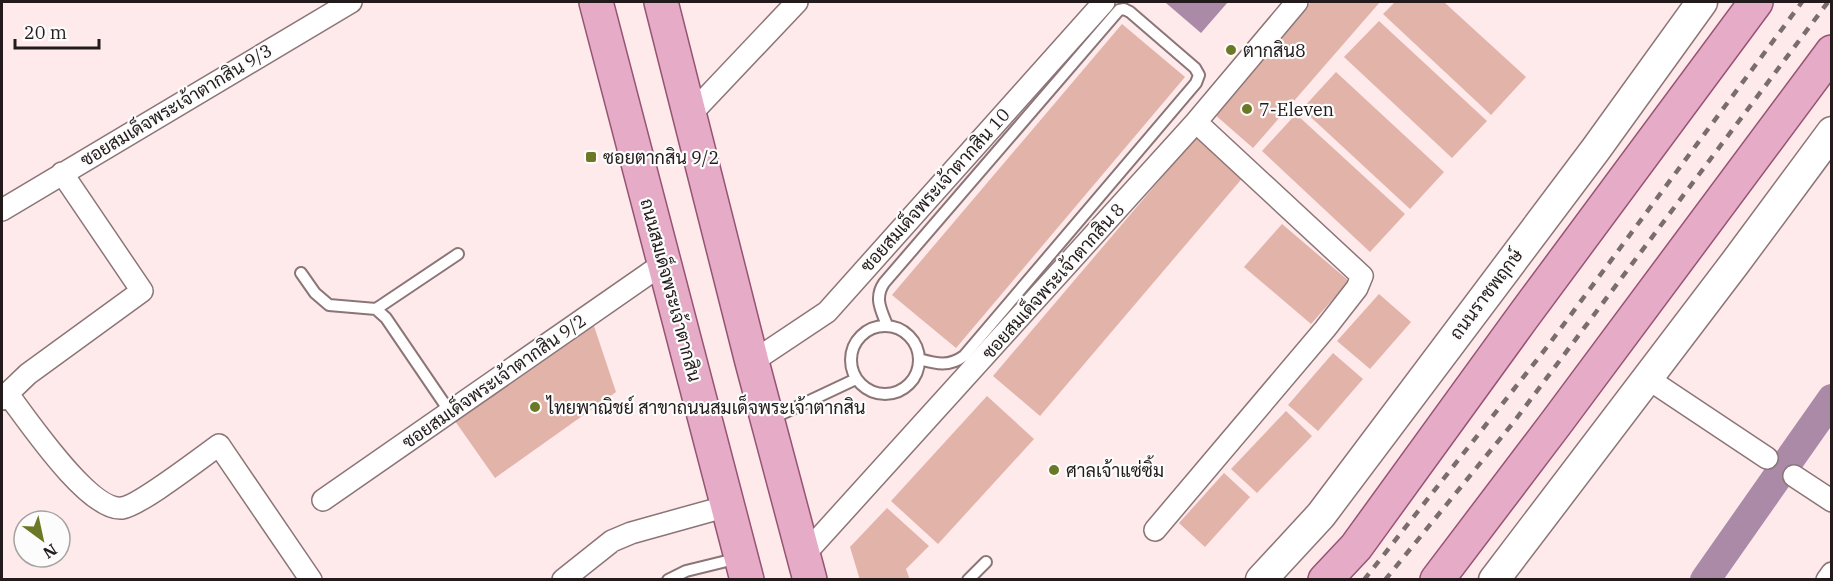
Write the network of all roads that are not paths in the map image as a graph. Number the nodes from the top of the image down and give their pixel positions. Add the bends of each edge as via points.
1 (351, 2) edge
2 (596, 2) edge
3 (661, 2) edge
4 (797, 2) edge
5 (1104, 2) edge
6 (1297, 2) edge
7 (1702, 2) edge
8 (1756, 2) edge
9 (1832, 52) edge
10 (690, 115) junction
11 (1196, 122) junction
12 (1832, 132) edge
13 (62, 173) junction
14 (2, 210) edge
15 (458, 254) dead end
16 (664, 263) junction
17 (301, 273) dead end
18 (376, 309) junction
19 (887, 325) junction
20 (920, 359) junction
21 (752, 362) junction
22 (1647, 378) junction
23 (856, 379) junction
24 (4, 396) edge
25 (450, 412) junction
26 (768, 420) junction
27 (1767, 458) dead end
28 (1794, 476) dead end
29 (323, 500) dead end
30 (1832, 501) edge
31 (728, 506) junction
32 (1155, 530) dead end
33 (986, 562) dead end
34 (807, 567) edge
35 (744, 568) edge
36 (1832, 573) edge
37 (693, 574) edge
38 (310, 579) edge
39 (563, 579) edge
40 (668, 579) edge
41 (969, 579) edge
42 (1261, 579) edge
43 (1325, 579) edge
44 (1437, 579) edge
45 (1494, 579) edge
46 (1827, 579) edge

1 - 13 street, ซอยสมเด็จพระเจ้าตากสิน 9/3
2 - 16 main road, ถนนสมเด็จพระเจ้าตากสิน
3 - 10 main road
4 - 10 street
5 - 21 street, ซอยสมเด็จพระเจ้าตากสิน 10 via 826,312
6 - 11 street, ซอยสมเด็จพระเจ้าตากสิน 8
7 - 42 main road, ถนนราชพฤกษ์ via 1322,514
8 - 43 main road via 1356,547
9 - 44 main road
10 - 21 main road
11 - 32 street via 1362,276 1325,329
11 - 34 street, ซอยสมเด็จพระเจ้าตากสิน 8
12 - 22 main road
13 - 14 street, ซอยสมเด็จพระเจ้าตากสิน 9/3
13 - 24 street via 142,291
15 - 18 lane
16 - 25 street, ซอยสมเด็จพระเจ้าตากสิน 9/2
16 - 31 main road, ถนนสมเด็จพระเจ้าตากสิน
17 - 18 lane via 329,305
18 - 25 lane
19 - 20 lane via 908,333 916,342
19 - 20 lane via 878,300 884,283 1119,10 1130,12 1195,68 1199,75 1196,83 964,356 943,365
19 - 23 lane via 866,331 857,339 850,360
20 - 23 lane via 915,376 898,392 876,393
21 - 26 main road
22 - 27 street
22 - 45 main road
23 - 26 lane
24 - 38 street via 73,479 105,505 123,508 142,499 219,445
25 - 29 street, ซอยสมเด็จพระเจ้าตากสิน 9/2
26 - 34 main road
28 - 30 street
31 - 35 main road, ถนนสมเด็จพระเจ้าตากสิน
31 - 39 street via 612,541
33 - 41 lane
35 - 37 lane
36 - 46 street
37 - 40 lane

